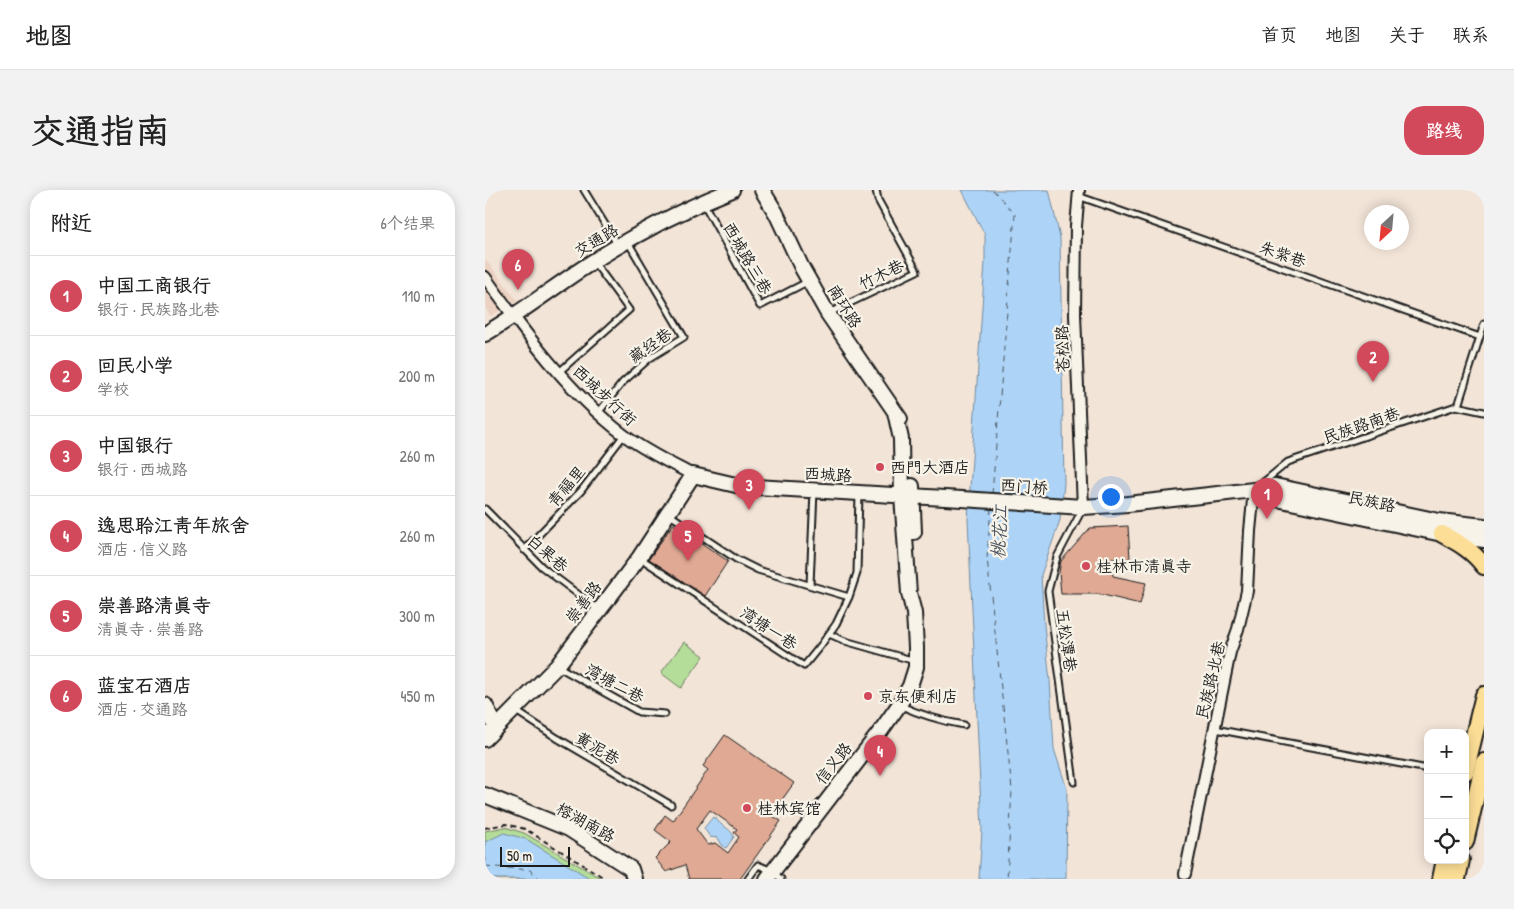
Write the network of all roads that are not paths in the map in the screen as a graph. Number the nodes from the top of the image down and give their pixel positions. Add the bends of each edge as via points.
1 (584, 190) edge
2 (732, 190) edge
3 (762, 190) edge
4 (770, 190) edge
5 (876, 190) edge
6 (1078, 193) edge
7 (702, 202) junction
8 (776, 213) junction
9 (623, 244) junction
10 (594, 262) junction
11 (485, 277) edge
12 (809, 281) junction
13 (828, 314) junction
14 (513, 317) junction
15 (1484, 324) edge
16 (485, 334) edge
17 (1480, 336) junction
18 (559, 372) junction
19 (1458, 406) junction
20 (598, 412) junction
21 (1484, 412) edge
22 (624, 435) junction
23 (693, 475) junction
24 (1254, 490) junction
25 (814, 491) junction
26 (859, 494) junction
27 (907, 496) junction
28 (962, 499) joint
29 (1083, 507) junction
30 (485, 509) edge
31 (668, 514) junction
32 (1484, 526) edge
33 (1442, 534) junction
34 (1484, 540) edge
35 (524, 550) junction
36 (639, 558) junction
37 (1484, 566) edge
38 (810, 585) junction
39 (849, 597) junction
40 (599, 610) junction
41 (914, 613) joint
42 (829, 634) junction
43 (916, 661) junction
44 (557, 666) junction
45 (1484, 696) edge
46 (485, 705) edge
47 (899, 705) junction
48 (513, 710) junction
49 (665, 714) dead end
50 (964, 725) dead end
51 (496, 727) junction
52 (1215, 729) junction
53 (485, 739) edge
54 (1469, 756) edge
55 (1484, 762) edge
56 (1424, 768) edge
57 (1074, 782) dead end
58 (485, 795) edge
59 (671, 806) dead end
60 (1469, 825) edge
61 (1444, 864) edge
62 (1460, 864) edge
63 (773, 876) edge
64 (1184, 877) edge
65 (634, 879) edge
66 (749, 879) edge
67 (1441, 879) edge
68 (1457, 879) edge

1 - 9 lane
2 - 7 main road, 交通路
3 - 8 main road, 南环路
4 - 8 main road, 南环路
5 - 13 lane, 竹木巷 via 878,200 917,271
6 - 17 lane, 朱紫巷
6 - 29 street, 苍松路 via 1075,316
7 - 9 main road, 交通路
7 - 12 lane, 西城路三巷 via 760,306
8 - 12 main road, 南环路
9 - 10 main road, 交通路
9 - 20 lane, 藏经巷 via 684,337 650,358 623,382
10 - 14 main road, 交通路
10 - 18 lane via 629,310
11 - 14 street
12 - 13 main road, 南环路
13 - 27 main road, 南环路 via 895,412
14 - 16 main road, 交通路
14 - 18 street, 西城步行街
15 - 17 lane
17 - 19 lane
18 - 20 street, 西城步行街
19 - 21 lane
19 - 24 lane, 民族路南巷 via 1288,462
20 - 22 street, 西城步行街
22 - 23 street, 西城步行街
22 - 35 lane, 青福里 via 581,491
23 - 25 main road, 西城路 via 739,486
23 - 31 main road, 崇善路
24 - 29 main road, 民族路
24 - 32 main road, 民族路 via 1275,486 1439,521
24 - 33 main road, 民族路 via 1272,498
24 - 52 street, 民族路北巷 via 1247,591
25 - 26 main road, 西城路
25 - 38 lane
26 - 27 main road, 西城路
26 - 39 lane, 湾塘一巷 via 857,573
27 - 28 main road, 西城路
27 - 41 main road, 南环路 via 917,592
28 - 29 main road, 西门桥
29 - 57 lane, 五松潭巷 via 1057,557 1048,591
30 - 35 lane, 白果巷
31 - 36 main road, 崇善路
31 - 38 lane via 743,563
33 - 34 main road, 民族路
33 - 37 main road via 1468,548
35 - 40 lane, 白果巷
36 - 40 main road, 崇善路
36 - 42 lane, 湾塘一巷 via 804,666
38 - 39 lane
39 - 42 lane, 湾塘一巷
40 - 44 main road, 崇善路
41 - 43 main road, 信义路
42 - 43 lane via 845,642
43 - 47 main road, 信义路 via 911,686
44 - 48 main road, 崇善路
44 - 49 lane, 湾塘二巷 via 639,712
45 - 54 main road
46 - 51 main road
47 - 50 lane via 943,722
47 - 63 main road, 信义路
48 - 51 main road, 崇善路
48 - 59 lane, 黄泥巷
51 - 53 main road, 崇善路
52 - 56 lane
52 - 64 street, 民族路北巷
55 - 60 main road
58 - 65 main road, 榕湖南路 via 569,829 631,869
61 - 67 main road
62 - 68 main road
63 - 66 lane via 757,865

